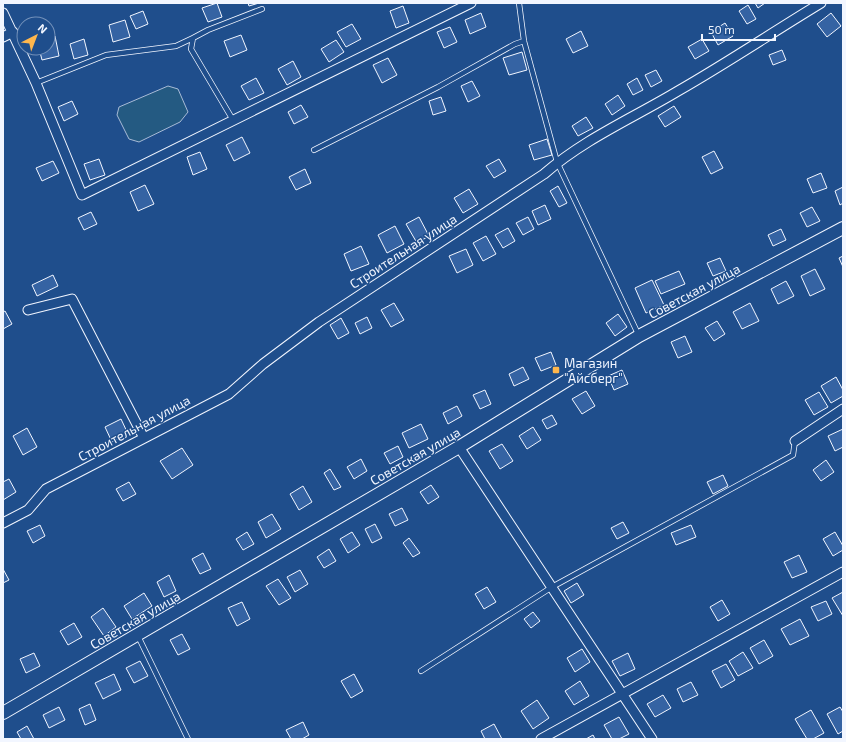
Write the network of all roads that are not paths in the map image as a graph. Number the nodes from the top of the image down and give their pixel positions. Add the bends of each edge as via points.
1 (471, 3) edge
2 (520, 3) edge
3 (821, 3) edge
4 (262, 9) dead end
5 (3, 13) edge
6 (13, 32) junction
7 (3, 37) edge
8 (193, 38) junction
9 (524, 41) junction
10 (36, 83) junction
11 (233, 120) junction
12 (314, 150) dead end
13 (557, 162) junction
14 (843, 228) edge
15 (28, 310) dead end
16 (639, 336) junction
17 (843, 409) edge
18 (144, 438) junction
19 (796, 441) joint
20 (459, 447) junction
21 (3, 523) edge
22 (843, 572) edge
23 (552, 587) junction
24 (137, 635) junction
25 (421, 671) dead end
26 (624, 694) junction
27 (3, 713) edge
28 (188, 739) edge
29 (541, 739) edge
30 (652, 739) edge

1 - 11 street
2 - 9 lane
3 - 13 street, Строительная улица
4 - 8 lane
5 - 6 street
6 - 7 street
6 - 10 street
8 - 10 lane via 176,46 106,55
8 - 11 lane via 191,49
9 - 12 lane
9 - 13 lane
10 - 11 street via 82,195
13 - 16 lane
13 - 18 street, Строительная улица via 544,174 319,322 263,364 229,394
14 - 16 main road, Советская улица
15 - 18 street via 72,299
16 - 20 main road, Советская улица
17 - 19 street
18 - 21 street, Строительная улица via 46,489 28,510
19 - 23 lane via 793,455
20 - 23 street
20 - 24 main road, Советская улица
22 - 26 street
23 - 25 lane
23 - 26 street
24 - 27 main road, Советская улица
24 - 28 lane
26 - 29 street
26 - 30 street

